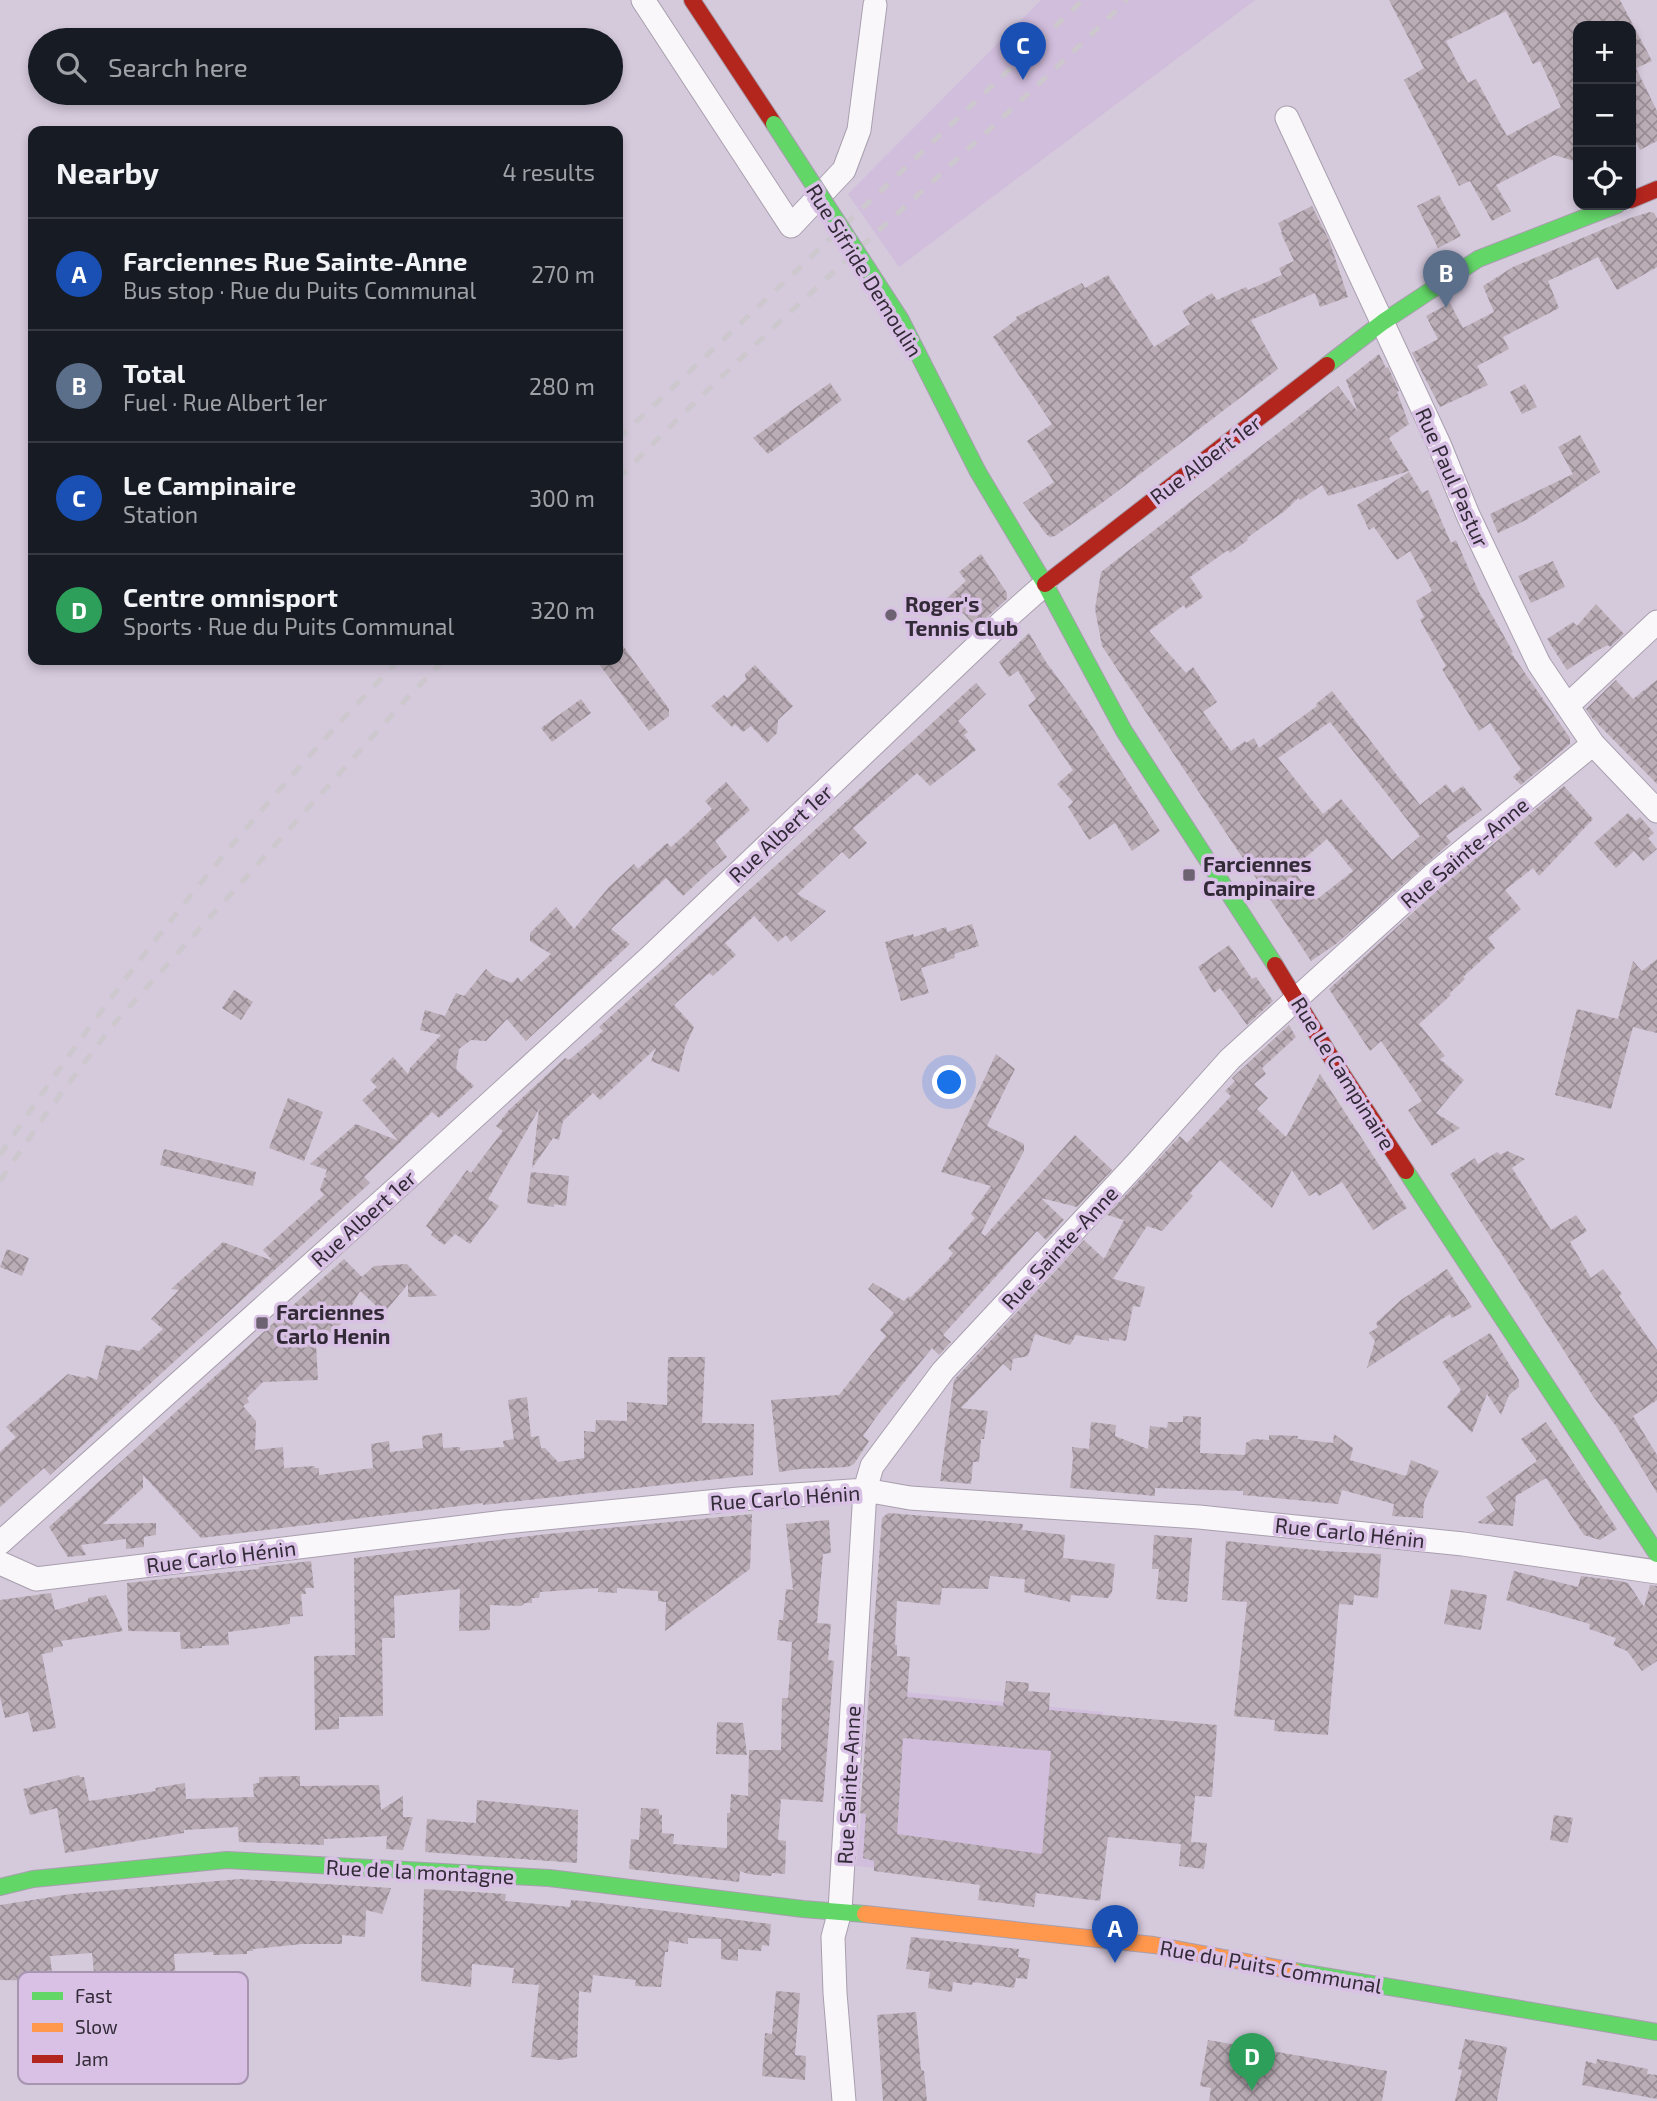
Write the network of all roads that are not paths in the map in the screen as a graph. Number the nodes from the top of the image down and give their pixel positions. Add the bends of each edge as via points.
1 (643, 0) edge
2 (692, 0) edge
3 (875, 5) dead end
4 (1287, 118) dead end
5 (1657, 189) edge
6 (1636, 198) edge
7 (1604, 210) edge
8 (1383, 322) junction
9 (1045, 584) junction
10 (1657, 622) edge
11 (1567, 706) junction
12 (1593, 744) junction
13 (1657, 811) edge
14 (1297, 998) junction
15 (865, 1490) junction
16 (0, 1544) edge
17 (1657, 1554) edge
18 (0, 1563) edge
19 (1657, 1572) edge
20 (0, 1887) edge
21 (840, 1911) junction
22 (1657, 2032) edge
23 (844, 2101) edge

1 - 3 street via 791,226 844,170 848,160 859,130
2 - 9 main road, Rue Sifride Demoulin, bridge via 901,320 978,472
4 - 8 street, Rue Paul Pastur
5 - 6 main road
7 - 8 main road, Rue Albert 1er via 1478,259
8 - 9 main road, Rue Albert 1er
8 - 11 street, Rue Paul Pastur via 1539,664
9 - 14 main road, Rue Le Campinaire via 1124,731
9 - 16 street, Rue Albert 1er via 650,957
10 - 11 street
11 - 12 street, Rue Paul Pastur
12 - 13 street, Rue Paul Pastur
12 - 14 street, Rue Sainte-Anne via 1432,876
14 - 15 street, Rue Sainte-Anne via 1230,1059 943,1371 872,1466
14 - 17 main road, Rue Le Campinaire via 1329,1054
15 - 18 street, Rue Carlo Hénin via 505,1522 36,1579
15 - 19 street, Rue Carlo Hénin via 910,1498 1199,1517 1463,1544
15 - 21 street, Rue Sainte-Anne
20 - 21 main road, Rue de la montagne via 33,1879 227,1860 549,1878
21 - 22 main road, Rue du Puits Communal via 1154,1945
21 - 23 street, Rue Sainte-Anne via 833,1937

